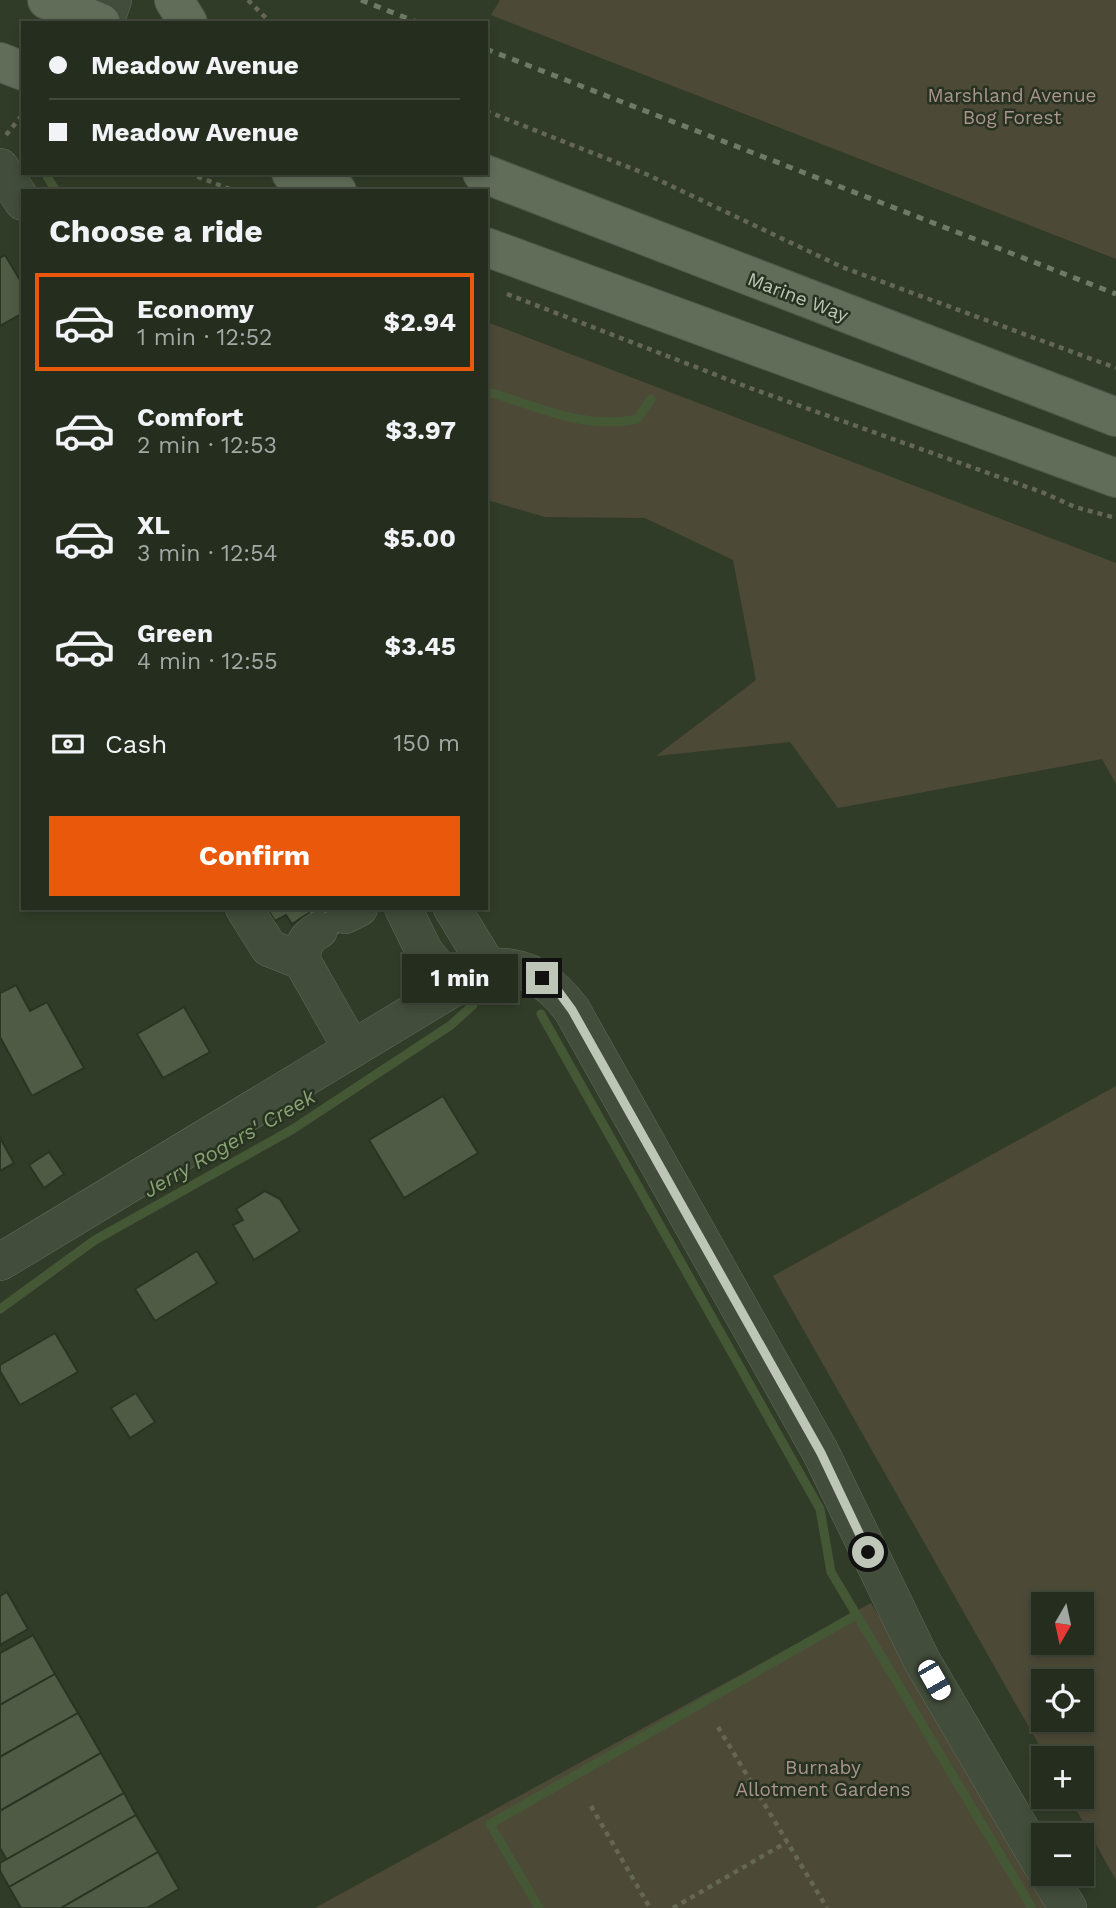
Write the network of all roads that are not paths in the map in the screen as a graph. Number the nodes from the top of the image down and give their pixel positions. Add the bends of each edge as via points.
1 (47, 0) edge
2 (113, 0) edge
3 (174, 0) edge
4 (98, 21) edge
5 (104, 21) edge
6 (187, 21) edge
7 (0, 62) edge
8 (21, 70) edge
9 (0, 167) edge
10 (296, 175) edge
11 (487, 175) edge
12 (332, 189) edge
13 (21, 199) edge
14 (488, 248) edge
15 (1116, 417) edge
16 (1116, 478) edge
17 (245, 910) edge
18 (405, 910) edge
19 (453, 910) edge
20 (341, 918) edge
21 (302, 961) junction
22 (488, 967) junction
23 (453, 988) junction
24 (352, 1049) junction
25 (0, 1262) edge
26 (1031, 1847) edge
27 (1054, 1886) edge
28 (1068, 1908) edge

1 - 4 main road
2 - 5 street
3 - 6 main road
7 - 8 main road
9 - 13 street
10 - 12 main road
11 - 15 main road, Marine Way
14 - 16 main road
17 - 21 street via 269,948
18 - 23 street via 424,951
19 - 22 street
20 - 21 street via 308,937
21 - 24 street
22 - 23 street
22 - 26 street via 523,970 542,978 572,1010 821,1453 921,1659
23 - 24 street
24 - 25 street
27 - 28 street

